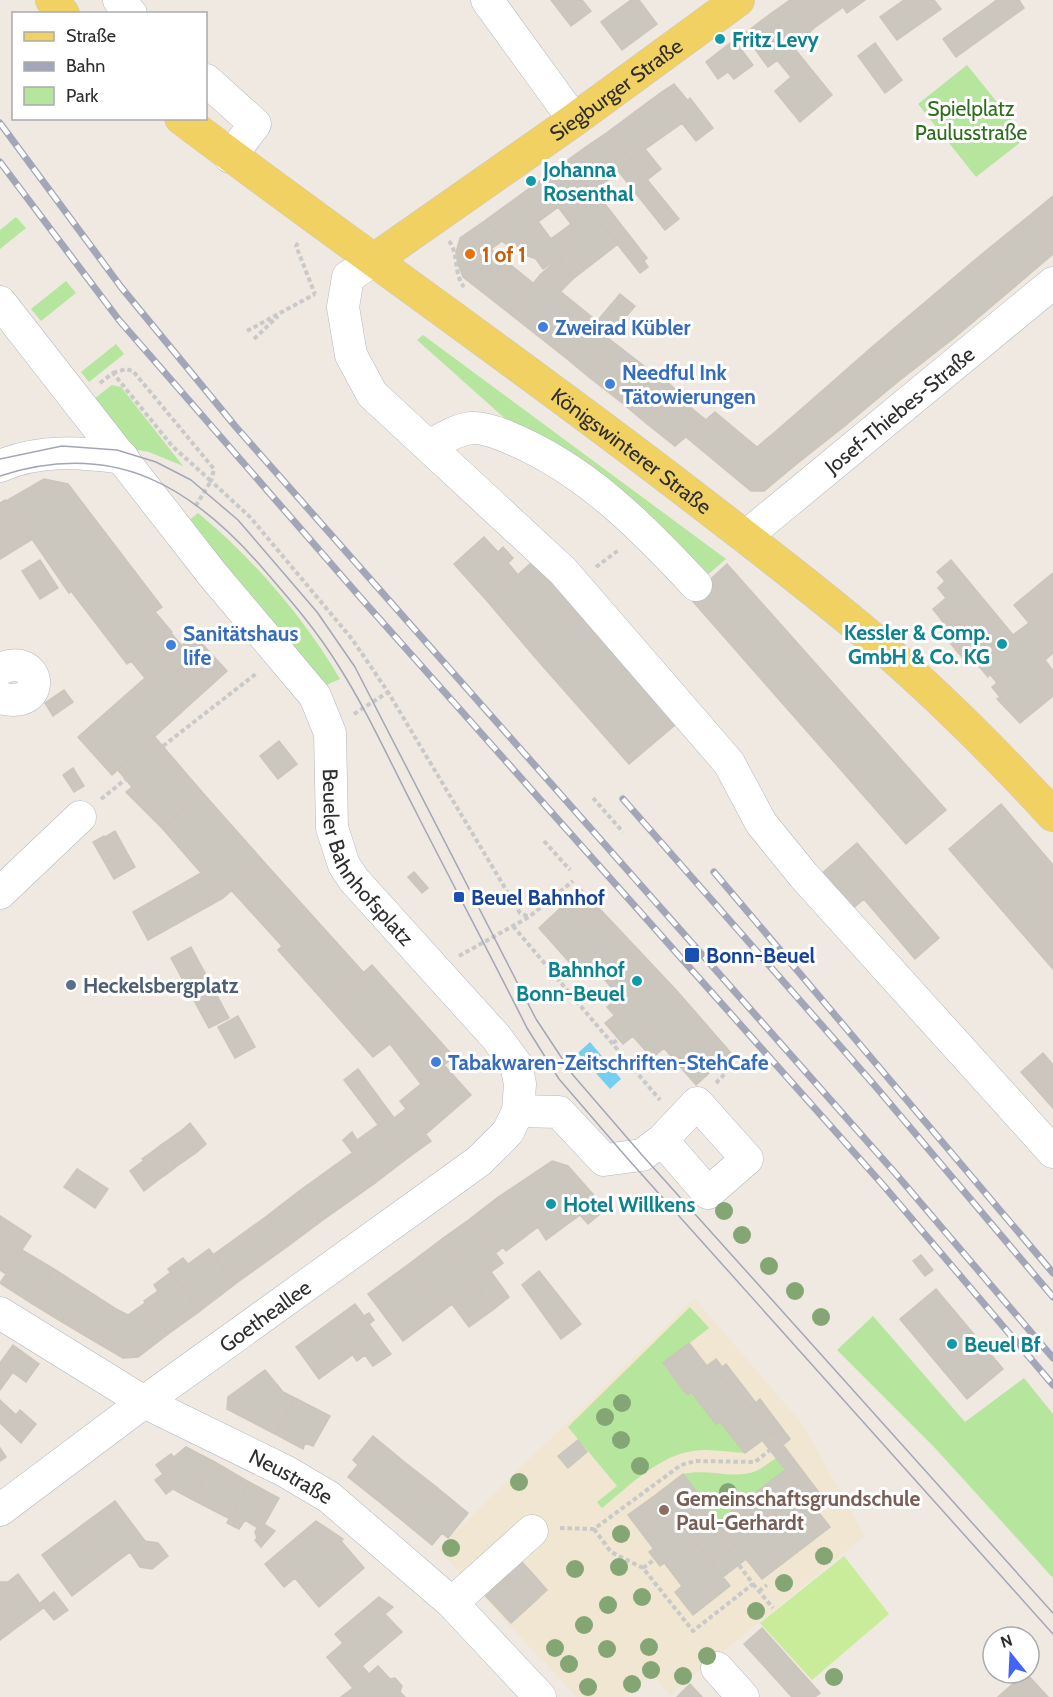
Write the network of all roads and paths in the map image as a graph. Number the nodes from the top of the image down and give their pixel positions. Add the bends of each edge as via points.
1 (52, 0) edge
2 (118, 0) edge
3 (487, 0) edge
4 (738, 0) edge
5 (61, 12) edge
6 (129, 12) edge
7 (207, 81) edge
8 (184, 120) edge
9 (574, 120) junction
10 (230, 157) junction
11 (374, 260) junction
12 (1053, 283) edge
13 (0, 302) edge
14 (247, 331) dead end
15 (254, 339) dead end
16 (114, 373) junction
17 (79, 400) junction
18 (429, 446) junction
19 (123, 458) junction
20 (0, 466) edge
21 (211, 481) junction
22 (174, 525) junction
23 (745, 537) junction
24 (625, 555) dead end
25 (596, 568) dead end
26 (696, 585) dead end
27 (0, 669) edge
28 (259, 671) dead end
29 (388, 692) junction
30 (0, 698) edge
31 (352, 716) dead end
32 (162, 745) dead end
33 (122, 775) dead end
34 (124, 780) dead end
35 (593, 798) dead end
36 (1053, 815) edge
37 (80, 817) dead end
38 (623, 832) dead end
39 (544, 841) dead end
40 (570, 870) dead end
41 (573, 880) dead end
42 (0, 893) edge
43 (529, 917) junction
44 (513, 926) junction
45 (461, 955) dead end
46 (628, 1031) dead end
47 (612, 1044) junction
48 (518, 1111) junction
49 (670, 1131) joint
50 (1053, 1152) edge
51 (0, 1313) edge
52 (144, 1402) junction
53 (770, 1450) dead end
54 (0, 1510) edge
55 (594, 1529) junction
56 (532, 1531) joint
57 (655, 1559) dead end
58 (739, 1565) dead end
59 (643, 1568) junction
60 (753, 1584) junction
61 (767, 1585) dead end
62 (759, 1591) junction
63 (452, 1602) junction
64 (773, 1608) dead end
65 (717, 1668) dead end
66 (540, 1697) edge
67 (743, 1697) edge

1 - 5 main road
2 - 6 street
3 - 9 street
4 - 9 main road, Siegburger Straße
7 - 10 street via 255,124
8 - 10 main road, Königswinterer Straße
9 - 11 main road, Siegburger Straße
10 - 11 main road, Königswinterer Straße
11 - 18 street via 348,277 343,308 351,355 372,394
11 - 23 main road, Königswinterer Straße via 557,392
12 - 23 street, Josef-Thiebes-Straße
13 - 17 street, Beueler Bahnhofsplatz
14 - 15 path via 283,311
16 - 17 path
16 - 21 path via 173,447
16 - 21 path via 133,371 214,469
17 - 19 street, Beueler Bahnhofsplatz
18 - 26 street via 449,434 471,428 499,432 522,442 566,466 611,500
18 - 50 street via 570,578 729,763 760,824
19 - 20 street via 47,453
19 - 22 street, Beueler Bahnhofsplatz
21 - 22 path via 198,505
21 - 29 path via 250,517 352,639
22 - 48 street, Beueler Bahnhofsplatz via 322,708 330,733 333,828 344,865 516,1064 520,1084
23 - 36 main road, Königswinterer Straße via 885,650 996,754
24 - 25 path via 619,548
27 - 30 street via 19,664 26,667 35,685 22,700
28 - 32 path
29 - 31 path
29 - 43 path via 520,913
33 - 34 path
35 - 38 path
37 - 42 street
39 - 40 path
41 - 43 path
43 - 44 path
44 - 45 path
44 - 47 path
46 - 47 path
47 - 49 path
48 - 49 street via 558,1112 604,1161 642,1155
48 - 52 street, Goetheallee via 508,1132 479,1161
51 - 52 street, Neustraße
52 - 54 street, Goetheallee
52 - 63 street, Neustraße via 285,1471 329,1497
53 - 55 path via 755,1462 695,1461 681,1465
55 - 56 path
55 - 59 path via 611,1552
56 - 63 street
57 - 59 path
58 - 60 path
59 - 60 path via 693,1631
60 - 62 path
61 - 62 path
62 - 64 path
63 - 66 street, Neustraße
65 - 67 street

